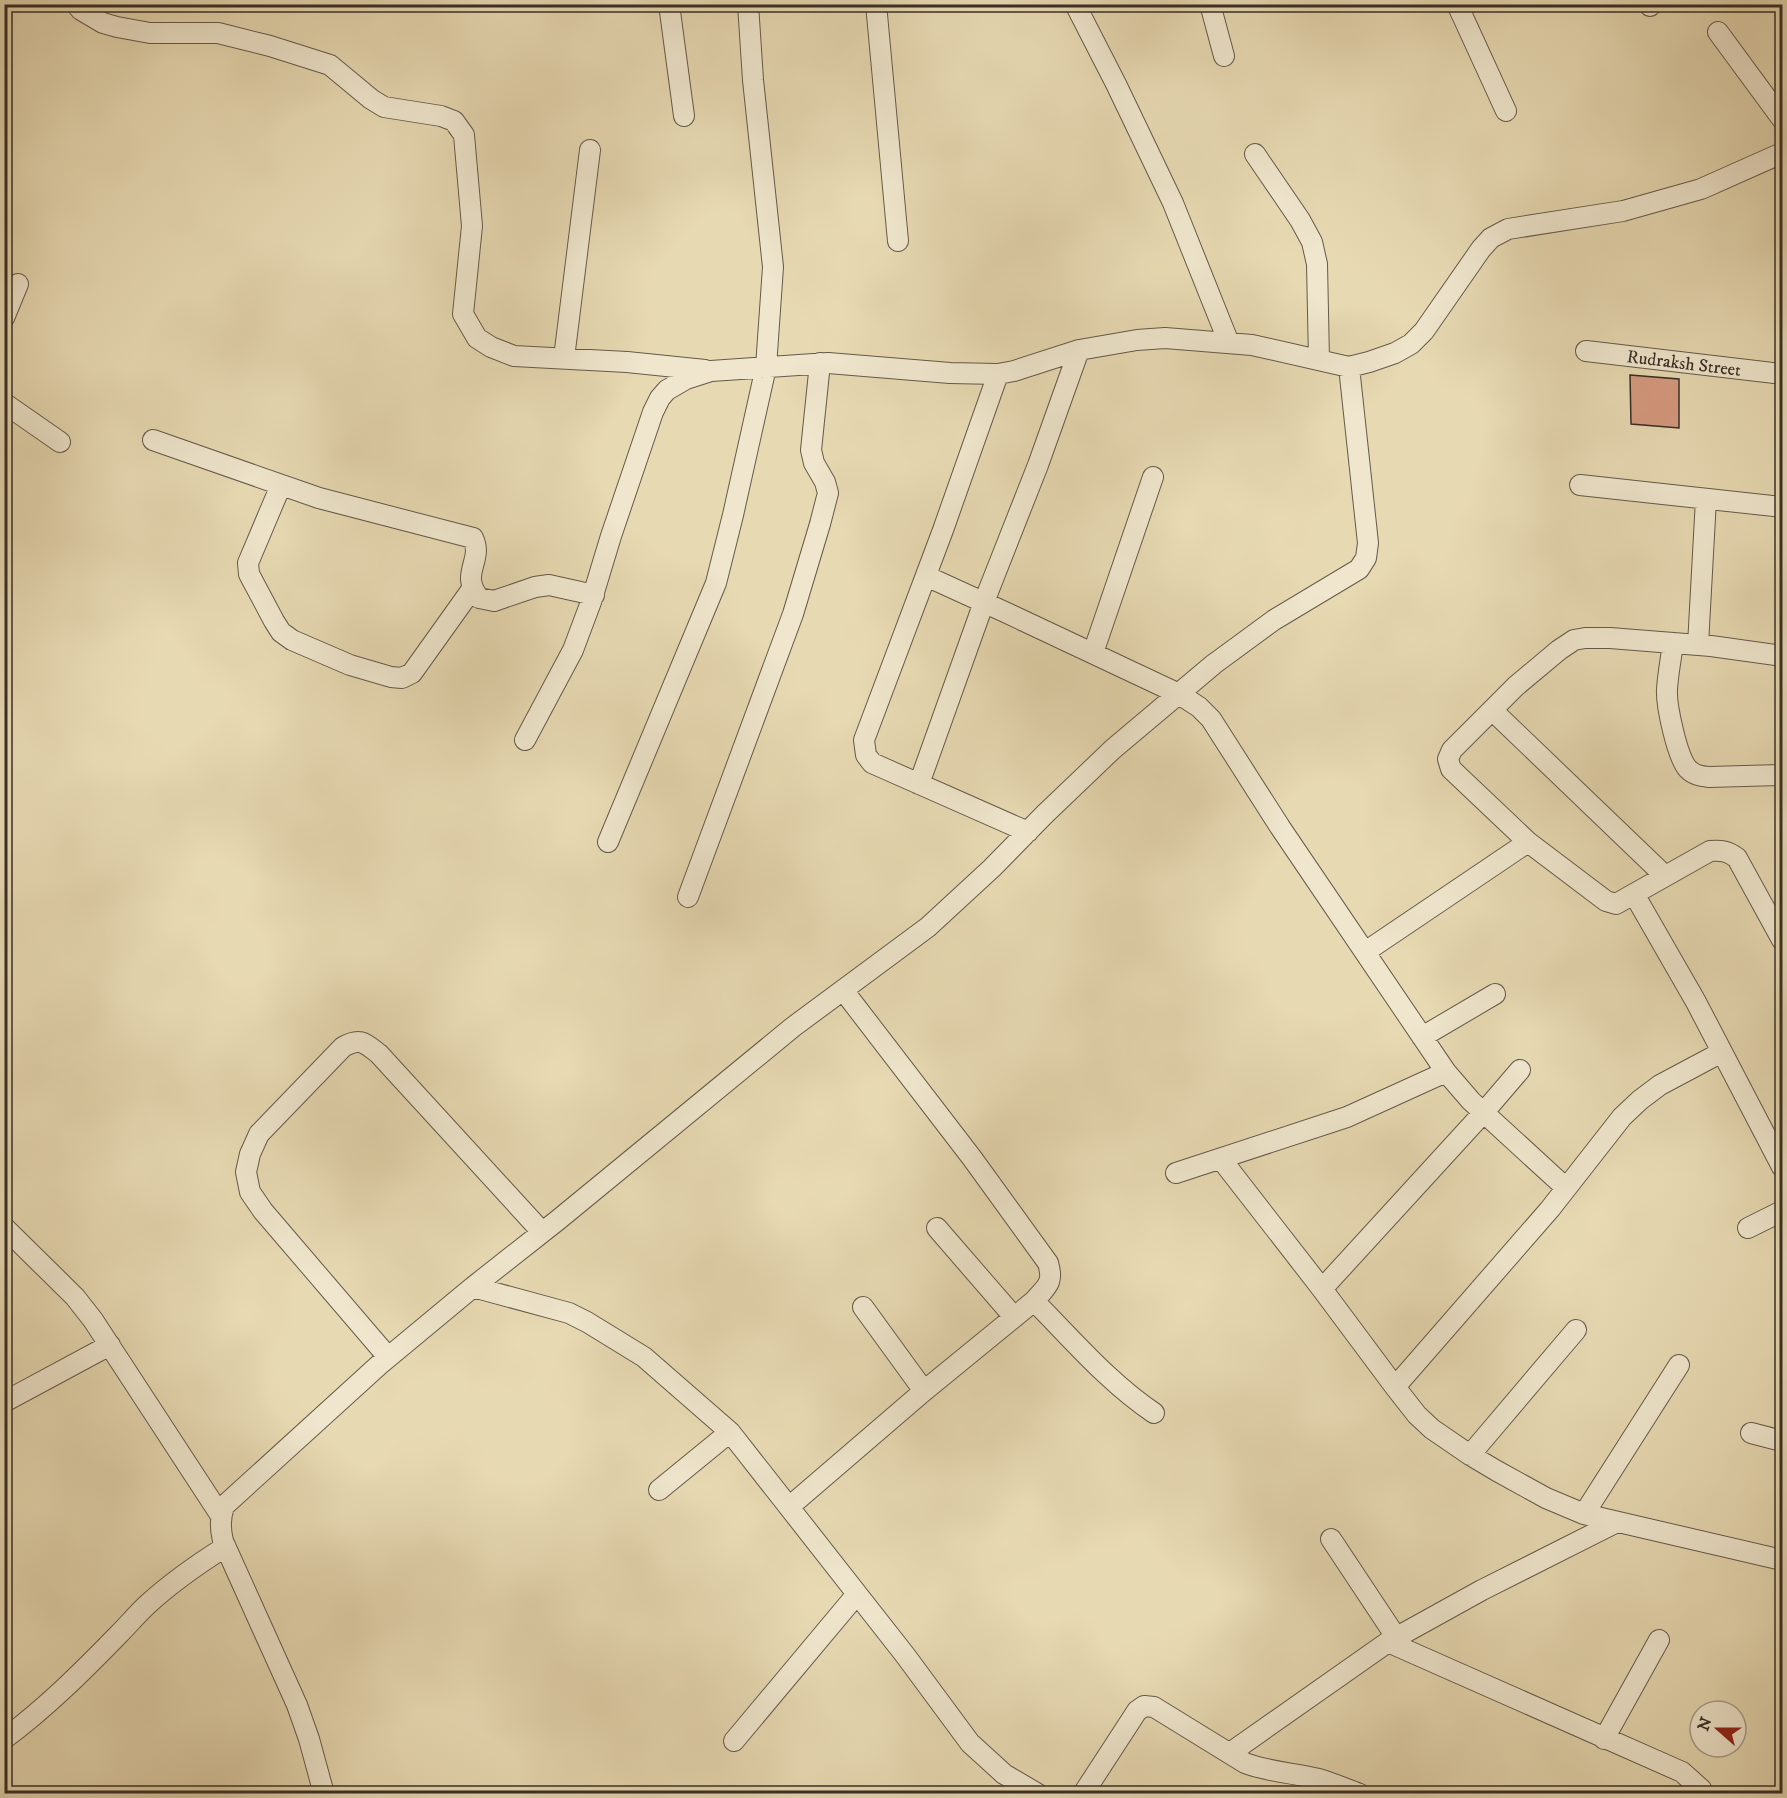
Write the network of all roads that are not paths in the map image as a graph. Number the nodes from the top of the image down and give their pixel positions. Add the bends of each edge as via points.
1 (76, 4) edge
2 (669, 4) edge
3 (748, 4) edge
4 (876, 4) edge
5 (1074, 4) edge
6 (1210, 4) edge
7 (1457, 4) edge
8 (1718, 32) dead end
9 (1224, 56) dead end
10 (1506, 111) dead end
11 (684, 116) dead end
12 (1782, 119) edge
13 (590, 150) dead end
14 (1782, 153) edge
15 (1255, 154) dead end
16 (898, 241) dead end
17 (18, 284) dead end
18 (4, 318) edge
19 (1229, 343) junction
20 (1079, 350) junction
21 (1586, 351) dead end
22 (564, 358) junction
23 (1318, 360) junction
24 (820, 363) junction
25 (766, 367) junction
26 (1349, 367) junction
27 (711, 370) junction
28 (998, 374) junction
29 (1782, 375) edge
30 (4, 403) edge
31 (153, 440) dead end
32 (60, 442) dead end
33 (1154, 477) dead end
34 (281, 485) junction
35 (1580, 485) dead end
36 (1706, 499) junction
37 (1782, 507) edge
38 (926, 576) junction
39 (472, 589) junction
40 (594, 595) junction
41 (984, 602) junction
42 (1673, 643) junction
43 (1698, 645) junction
44 (1093, 653) junction
45 (1782, 656) edge
46 (1179, 694) junction
47 (1492, 710) junction
48 (525, 740) dead end
49 (1782, 775) edge
50 (919, 784) junction
51 (1028, 832) junction
52 (608, 842) dead end
53 (1528, 842) junction
54 (1665, 876) junction
55 (1634, 894) junction
56 (688, 897) dead end
57 (1782, 940) edge
58 (1365, 952) junction
59 (843, 990) junction
60 (1495, 994) dead end
61 (1422, 1037) junction
62 (1722, 1052) junction
63 (1520, 1070) dead end
64 (1446, 1072) junction
65 (1484, 1112) junction
66 (1221, 1159) junction
67 (1782, 1167) edge
68 (1176, 1173) dead end
69 (1566, 1188) junction
70 (1779, 1216) edge
71 (4, 1227) edge
72 (938, 1227) dead end
73 (1748, 1228) dead end
74 (542, 1232) junction
75 (473, 1287) junction
76 (1322, 1289) junction
77 (1034, 1301) junction
78 (863, 1307) dead end
79 (1014, 1317) junction
80 (1576, 1330) dead end
81 (110, 1345) junction
82 (388, 1358) junction
83 (1679, 1365) dead end
84 (1395, 1387) junction
85 (924, 1391) junction
86 (4, 1402) edge
87 (1154, 1413) dead end
88 (730, 1432) junction
89 (1751, 1433) dead end
90 (1782, 1441) edge
91 (1470, 1455) junction
92 (659, 1490) dead end
93 (789, 1507) junction
94 (1584, 1514) junction
95 (221, 1516) junction
96 (1617, 1522) junction
97 (1330, 1539) dead end
98 (225, 1547) junction
99 (1782, 1560) edge
100 (857, 1594) junction
101 (1392, 1640) junction
102 (1659, 1640) dead end
103 (1604, 1738) junction
104 (4, 1739) edge
105 (734, 1742) dead end
106 (1230, 1753) junction
107 (324, 1794) edge
108 (1038, 1794) edge
109 (1083, 1794) edge
110 (1360, 1794) edge
111 (1704, 1794) edge

1 - 22 street via 103,23 117,27 150,33 218,33 270,46 330,65 384,107 454,121 464,135 472,226 463,314 477,338 491,347 514,356
2 - 11 street
3 - 25 street via 773,267
4 - 16 street
5 - 19 street via 1173,203
6 - 9 street
7 - 10 street
8 - 12 street
13 - 22 street
14 - 26 street via 1701,189 1623,212 1508,229 1481,249 1411,344
15 - 23 street via 1312,242 1317,264
17 - 18 street
19 - 20 street via 1165,338
19 - 23 street
20 - 28 street
20 - 41 street
21 - 29 street, Rudraksh Street
22 - 27 street
23 - 26 street
24 - 25 street
24 - 28 street
24 - 56 street via 811,450 828,493 793,614
25 - 27 street
25 - 52 street via 716,583
26 - 46 street via 1368,543 1366,558 1359,569 1274,620
27 - 40 street via 686,379 660,398
28 - 38 street
30 - 32 street
31 - 34 street
33 - 44 street
34 - 39 street via 473,538 477,546 470,579
34 - 39 street via 248,563 249,574 274,621 292,640 351,665 402,678 412,673
35 - 36 street
36 - 37 street
36 - 43 street
38 - 41 street
38 - 50 street via 864,740 866,755 872,763
39 - 40 street via 479,598 494,601 549,585
40 - 48 street via 573,650
41 - 44 street
41 - 50 street
42 - 43 street
42 - 47 street via 1610,638 1574,640
42 - 49 street via 1667,707 1683,762 1689,770 1697,776 1709,777
43 - 45 street
44 - 46 street
46 - 51 street via 1113,749
46 - 58 street via 1199,706 1210,719
47 - 53 street via 1452,750 1451,769
47 - 54 street
50 - 51 street
51 - 59 street via 928,927
53 - 55 street via 1605,901 1616,904
53 - 58 street
54 - 55 street
54 - 57 street via 1710,851 1730,853 1737,858
55 - 62 street
58 - 61 street
59 - 74 street via 792,1027
59 - 77 street via 1048,1263 1052,1276
60 - 61 street
61 - 64 street
62 - 67 street
62 - 69 street via 1640,1100
63 - 65 street
64 - 65 street
64 - 66 street via 1347,1117
65 - 69 street
65 - 76 street
66 - 68 street
66 - 76 street
69 - 84 street
70 - 73 street
71 - 81 street via 75,1297
72 - 79 street
74 - 75 street
74 - 82 street via 380,1054 364,1042 354,1041 343,1047 259,1134 246,1172 250,1192 263,1211
75 - 82 street
75 - 88 street via 587,1322 644,1357
76 - 84 street
77 - 79 street
77 - 87 street via 1120,1387
78 - 85 street
79 - 85 street
80 - 91 street
81 - 86 street
81 - 95 street
82 - 95 street via 224,1506
83 - 94 street
84 - 91 street via 1432,1429
85 - 93 street
88 - 92 street
88 - 93 street
89 - 90 street
91 - 94 street via 1546,1498
93 - 100 street
94 - 96 street
95 - 98 street
96 - 99 street
96 - 101 street
97 - 101 street
98 - 104 street via 164,1589 54,1699
98 - 107 street via 297,1705
100 - 105 street
100 - 108 street via 970,1743 1004,1774
101 - 103 street
101 - 106 street
102 - 103 street
103 - 111 street via 1682,1772
106 - 109 street via 1154,1707 1144,1706
106 - 110 street via 1259,1768 1322,1780

